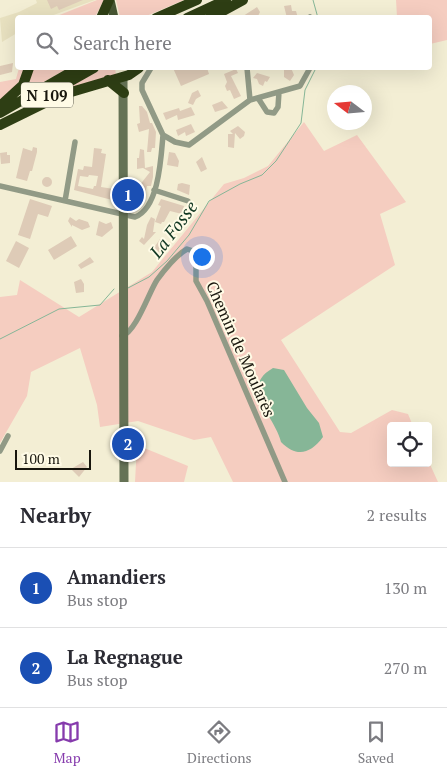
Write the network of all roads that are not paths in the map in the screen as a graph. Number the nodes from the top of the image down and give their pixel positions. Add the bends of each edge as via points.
1 (110, 0) edge
2 (197, 0) edge
3 (208, 0) edge
4 (226, 0) edge
5 (243, 0) edge
6 (102, 15) edge
7 (111, 15) edge
8 (163, 15) edge
9 (176, 15) edge
10 (194, 15) edge
11 (216, 15) edge
12 (28, 70) edge
13 (75, 70) edge
14 (91, 70) edge
15 (137, 70) edge
16 (150, 70) edge
17 (247, 70) edge
18 (309, 70) edge
19 (123, 72) edge
20 (108, 80) junction
21 (279, 92) junction
22 (124, 93) junction
23 (258, 98) junction
24 (250, 100) junction
25 (0, 106) edge
26 (0, 113) edge
27 (0, 124) edge
28 (163, 135) junction
29 (74, 142) dead end
30 (0, 186) edge
31 (154, 190) junction
32 (65, 201) junction
33 (188, 201) dead end
34 (124, 216) junction
35 (122, 336) junction
36 (8, 436) dead end
37 (0, 451) edge
38 (124, 482) edge
39 (285, 482) edge

1 - 6 highway
1 - 7 main road
2 - 8 highway
3 - 9 highway
4 - 10 highway
5 - 11 highway
12 - 25 highway via 23,85
13 - 26 highway, N 109
14 - 27 highway, N 109
15 - 19 highway via 132,74
16 - 28 street via 142,83 142,90
17 - 24 street
18 - 21 street via 300,86
19 - 20 highway
19 - 22 street
20 - 22 highway
20 - 27 highway via 61,95
21 - 23 street
21 - 23 street via 278,107 274,113 267,112
22 - 34 street
23 - 24 street
24 - 28 street via 189,145
28 - 31 street
29 - 32 street
30 - 32 street
31 - 33 street
31 - 34 street via 142,214
32 - 34 street
34 - 35 street
35 - 38 street
35 - 39 street, Chemin de Moularès via 132,330 155,283 171,263 187,249 196,252 197,284
36 - 37 street

